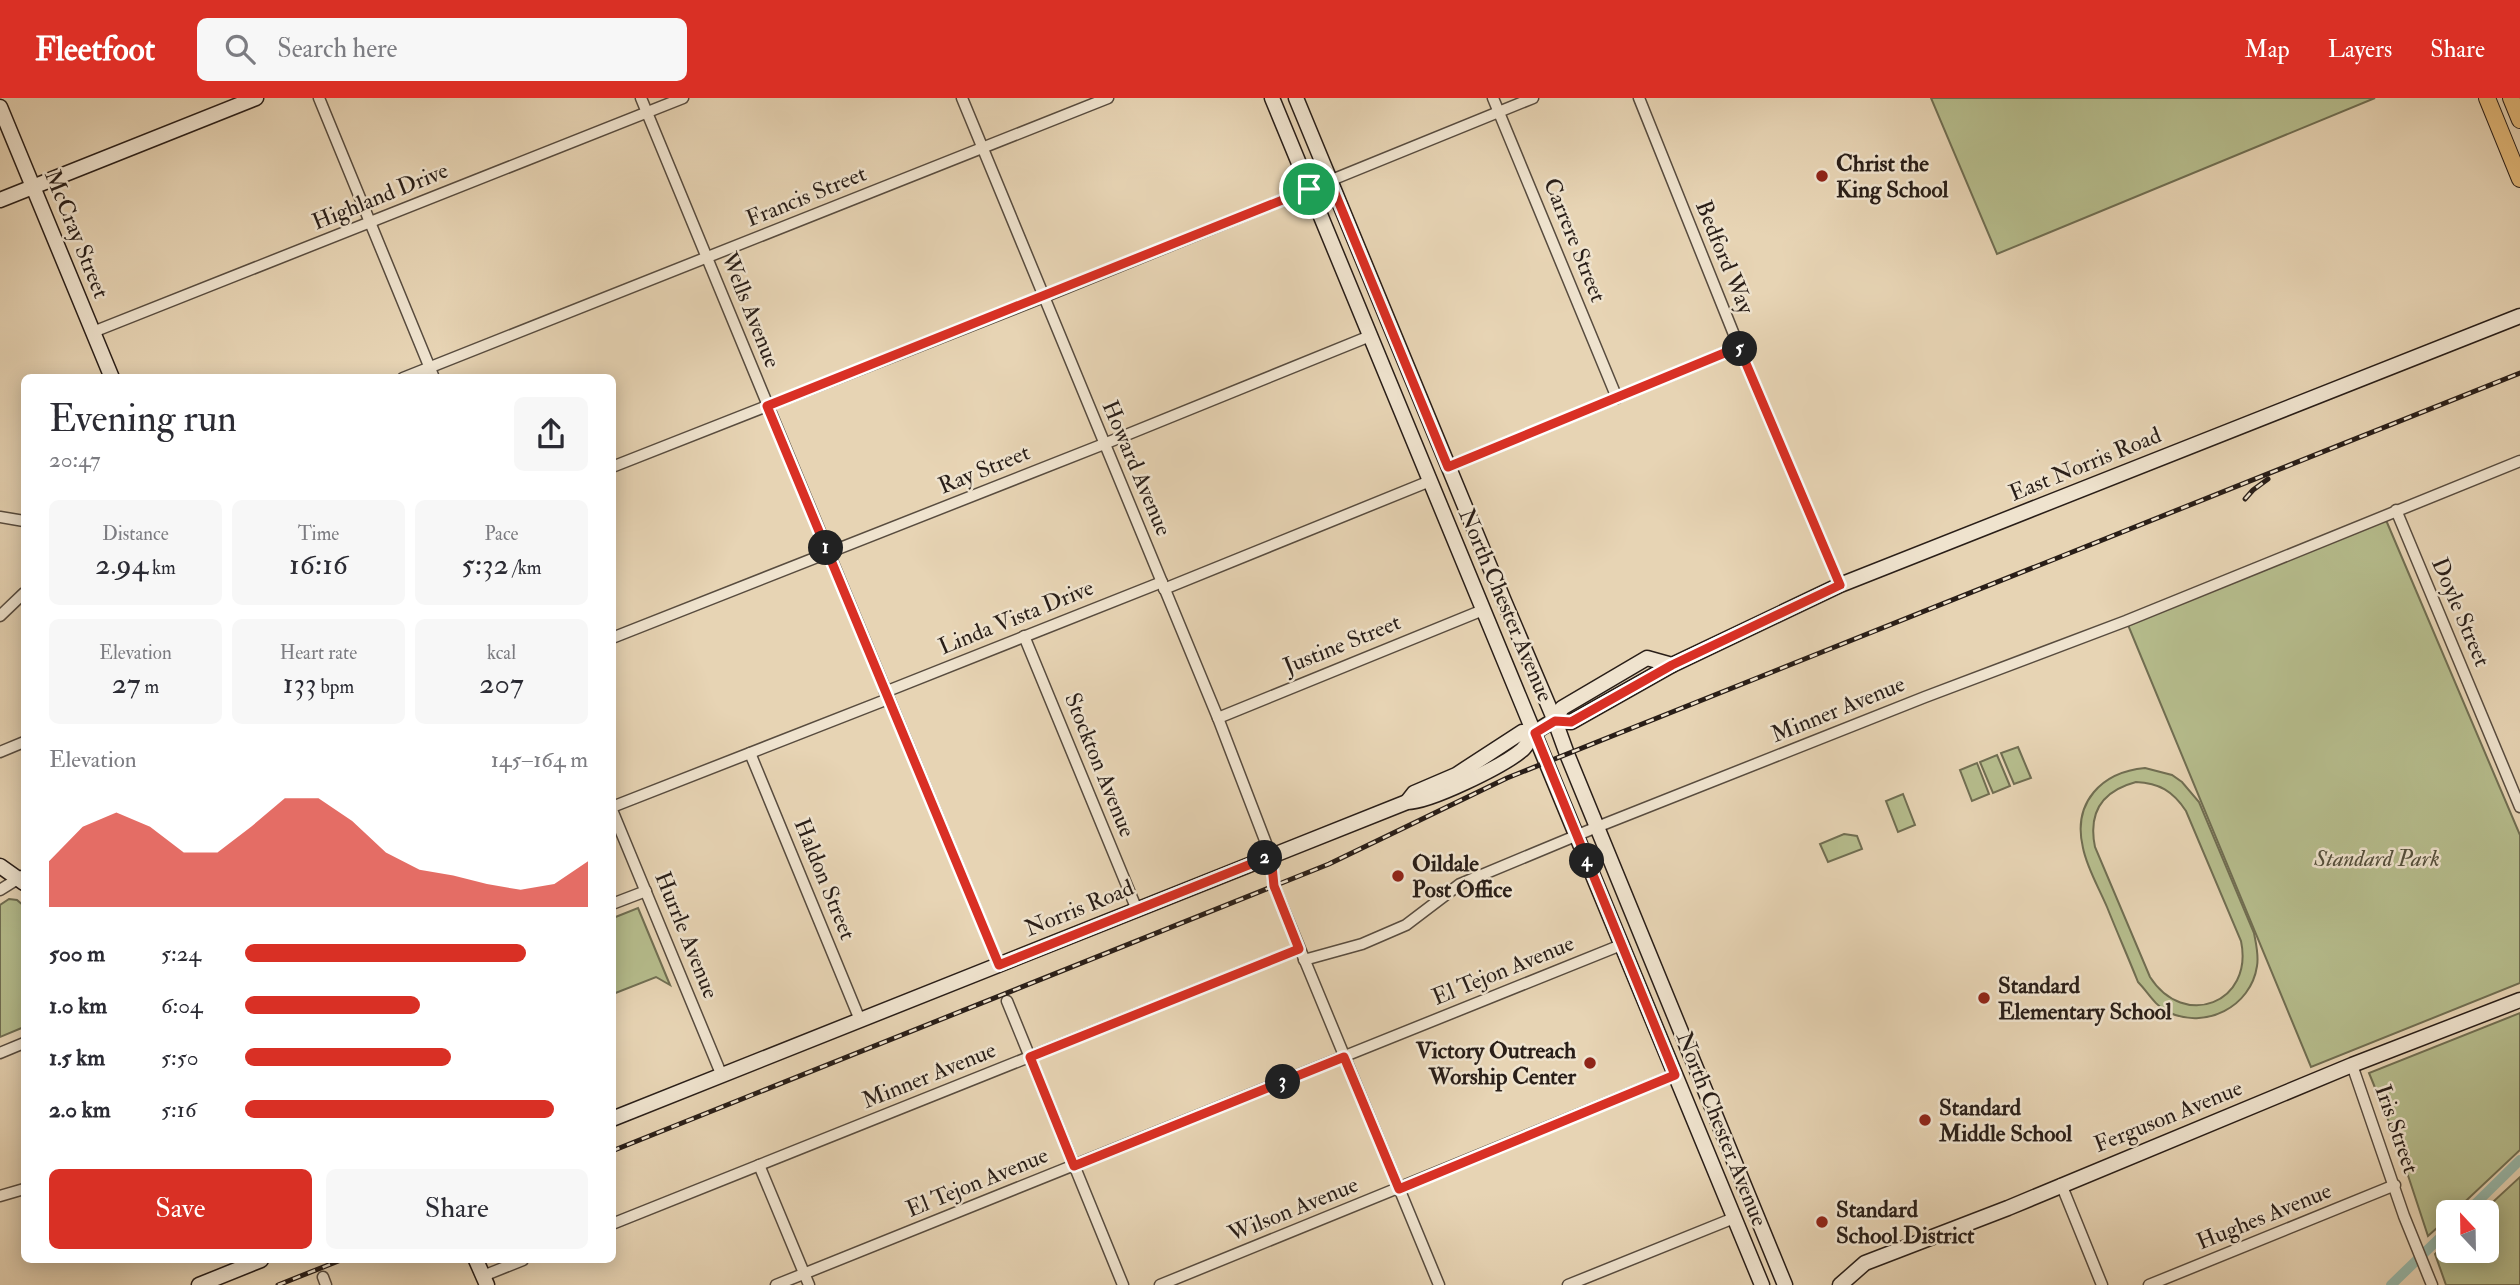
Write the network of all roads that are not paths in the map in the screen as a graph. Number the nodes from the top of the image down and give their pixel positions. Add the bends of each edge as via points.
1 (257, 98) edge
2 (319, 98) edge
3 (641, 98) edge
4 (683, 98) edge
5 (962, 98) edge
6 (1108, 98) edge
7 (1272, 98) edge
8 (1296, 98) edge
9 (1493, 98) edge
10 (1533, 98) edge
11 (1639, 98) edge
12 (2487, 98) edge
13 (2511, 98) edge
14 (0, 107) edge
15 (647, 112) junction
16 (1499, 112) junction
17 (2520, 120) edge
18 (983, 148) junction
19 (2520, 179) edge
20 (1330, 181) junction
21 (33, 187) junction
22 (1309, 189) junction
23 (0, 200) edge
24 (370, 222) junction
25 (707, 258) junction
26 (1044, 297) junction
27 (2520, 317) edge
28 (93, 332) junction
29 (1370, 336) junction
30 (1739, 347) junction
31 (432, 373) edge
32 (110, 374) edge
33 (1617, 398) junction
34 (767, 406) junction
35 (1413, 440) junction
36 (1104, 444) junction
37 (2520, 461) edge
38 (616, 465) edge
39 (1448, 467) junction
40 (1430, 481) junction
41 (2396, 510) junction
42 (0, 517) edge
43 (21, 521) edge
44 (828, 553) junction
45 (1163, 585) junction
46 (1840, 585) junction
47 (21, 596) edge
48 (1483, 610) junction
49 (0, 616) edge
50 (616, 636) edge
51 (1024, 636) junction
52 (887, 695) junction
53 (1218, 718) junction
54 (1555, 721) junction
55 (1535, 733) junction
56 (21, 743) edge
57 (0, 752) edge
58 (750, 753) junction
59 (616, 807) edge
60 (2520, 807) edge
61 (616, 819) edge
62 (1597, 827) junction
63 (1576, 836) junction
64 (1271, 856) junction
65 (0, 866) edge
66 (21, 877) edge
67 (21, 879) edge
68 (0, 890) edge
69 (646, 891) junction
70 (616, 902) edge
71 (1137, 910) junction
72 (1621, 945) junction
73 (1299, 949) junction
74 (1304, 960) junction
75 (999, 965) junction
76 (2520, 1000) edge
77 (1007, 1001) dead end
78 (860, 1020) junction
79 (21, 1044) edge
80 (0, 1053) edge
81 (1030, 1057) junction
82 (1344, 1057) junction
83 (2352, 1065) junction
84 (1675, 1075) junction
85 (722, 1076) junction
86 (616, 1117) edge
87 (759, 1165) junction
88 (1074, 1166) junction
89 (2061, 1184) junction
90 (2395, 1185) junction
91 (1399, 1189) junction
92 (21, 1190) edge
93 (0, 1196) edge
94 (1734, 1217) junction
95 (616, 1222) edge
96 (251, 1263) edge
97 (477, 1263) edge
98 (517, 1263) edge
99 (804, 1274) junction
100 (485, 1280) edge
101 (199, 1285) edge
102 (776, 1285) edge
103 (808, 1285) edge
104 (1123, 1285) edge
105 (1160, 1285) edge
106 (1438, 1285) edge
107 (1568, 1285) edge
108 (1762, 1285) edge
109 (1785, 1285) edge
110 (1839, 1285) edge
111 (2102, 1285) edge
112 (2150, 1285) edge
113 (2432, 1285) edge

1 - 21 street
2 - 24 street
3 - 15 street, Wells Avenue
4 - 15 street, Highland Drive
5 - 18 street, Howard Avenue
6 - 18 street, Francis Street
7 - 22 street, North Chester Avenue
8 - 20 street, North Chester Avenue
9 - 16 street, Carrere Street
10 - 16 street
11 - 30 street, Bedford Way
12 - 19 main road
13 - 17 main road
14 - 21 street, McCray Street
15 - 24 street, Highland Drive
15 - 25 street, Wells Avenue
16 - 20 street
16 - 33 street, Carrere Street
18 - 25 street, Francis Street
18 - 26 street, Howard Avenue
20 - 22 street
20 - 39 street, North Chester Avenue
21 - 23 street
21 - 28 street, McCray Street
22 - 26 street
22 - 29 street, North Chester Avenue
24 - 28 street, Highland Drive
24 - 31 street
25 - 31 street, Francis Street
25 - 34 street, Wells Avenue
26 - 34 street
26 - 36 street, Howard Avenue
27 - 46 street, East Norris Road
28 - 32 street, McCray Street
29 - 35 street, North Chester Avenue
29 - 36 street, Ray Street
30 - 33 street
30 - 46 street, Bedford Way
33 - 39 street
34 - 38 street
34 - 44 street, Wells Avenue
35 - 39 street via 1437,466
35 - 40 street, North Chester Avenue
36 - 44 street, Ray Street
36 - 45 street, Howard Avenue
37 - 41 street, Minner Avenue
39 - 54 street, North Chester Avenue
40 - 45 street, Linda Vista Drive
40 - 48 street, North Chester Avenue
41 - 60 street, Doyle Street
41 - 62 street, Minner Avenue via 2126,621
42 - 43 street
44 - 50 street, Ray Street
44 - 52 street, Wells Avenue
45 - 51 street, Linda Vista Drive
45 - 53 street, Howard Avenue
46 - 54 street, East Norris Road via 1672,665 1571,722
47 - 49 street
48 - 53 street, Justine Street
48 - 55 street, North Chester Avenue
51 - 52 street, Linda Vista Drive
51 - 71 street, Stockton Avenue
52 - 58 street, Linda Vista Drive
52 - 75 street, Wells Avenue
53 - 64 street, Howard Avenue
54 - 55 street, East Norris Road
54 - 62 street, North Chester Avenue
55 - 63 street, North Chester Avenue
55 - 64 street, Norris Road via 1523,750 1461,784
56 - 57 street
58 - 59 street, Linda Vista Drive
58 - 78 street, Haldon Street
61 - 69 street, Hurrle Avenue
62 - 63 street, Minner Avenue
62 - 109 street, North Chester Avenue
63 - 72 street, North Chester Avenue
63 - 74 street, Minner Avenue via 1460,884 1406,925
64 - 71 street, Norris Road
64 - 73 street, Howard Avenue via 1274,886
65 - 66 street
67 - 68 street
69 - 70 street
69 - 85 street, Hurrle Avenue
71 - 75 street, Norris Road
72 - 82 street, El Tejon Avenue
72 - 84 street, North Chester Avenue
73 - 74 street, Howard Avenue
73 - 81 street, Minner Avenue
74 - 82 street, Howard Avenue
75 - 78 street, Norris Road
76 - 83 street, Ferguson Avenue
77 - 81 street
78 - 85 street, Norris Road
79 - 80 street
81 - 87 street, Minner Avenue
81 - 88 street
82 - 88 street, El Tejon Avenue
82 - 91 street, Howard Avenue
83 - 89 street, Ferguson Avenue
83 - 90 street, Iris Street
84 - 91 street, Wilson Avenue
84 - 94 street, North Chester Avenue
85 - 86 street, Norris Road
87 - 95 street, Minner Avenue
87 - 99 street
88 - 99 street, El Tejon Avenue
88 - 104 street
89 - 110 street, Ferguson Avenue via 1865,1263
89 - 111 street
90 - 112 street, Hughes Avenue
90 - 113 street, Iris Street
91 - 105 street, Wilson Avenue
91 - 106 street, Howard Avenue
92 - 93 street
94 - 107 street
94 - 108 street, North Chester Avenue
96 - 101 street
97 - 100 street
98 - 100 street
99 - 102 street, El Tejon Avenue
99 - 103 street

